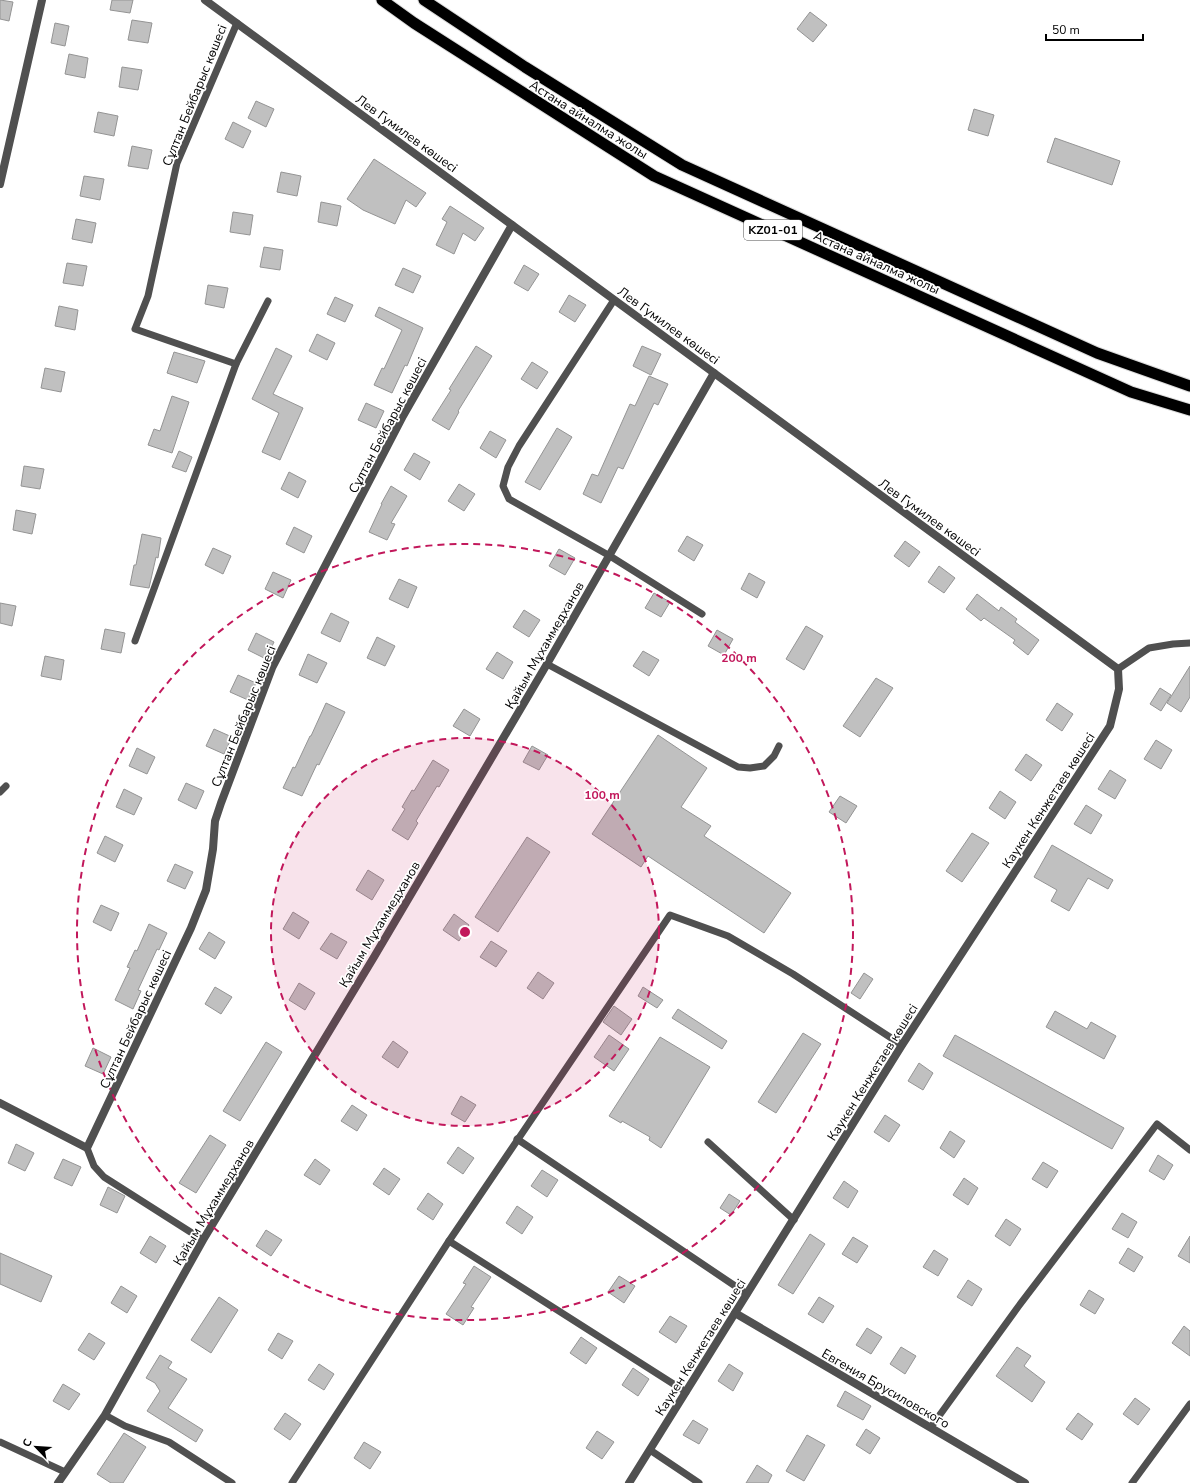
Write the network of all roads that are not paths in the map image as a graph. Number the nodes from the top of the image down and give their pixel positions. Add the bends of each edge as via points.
1 (42, 0) edge
2 (205, 0) edge
3 (382, 0) edge
4 (424, 0) edge
5 (237, 23) junction
6 (0, 184) edge
7 (512, 225) junction
8 (614, 300) junction
9 (268, 301) dead end
10 (236, 364) junction
11 (714, 373) junction
12 (1190, 386) edge
13 (1190, 410) edge
14 (610, 556) junction
15 (702, 614) dead end
16 (136, 641) dead end
17 (1190, 643) edge
18 (547, 664) junction
19 (1118, 669) junction
20 (779, 746) dead end
21 (6, 786) dead end
22 (0, 792) edge
23 (902, 1045) junction
24 (0, 1103) edge
25 (517, 1139) junction
26 (708, 1142) dead end
27 (87, 1148) junction
28 (1190, 1150) edge
29 (794, 1220) junction
30 (203, 1240) junction
31 (449, 1240) junction
32 (747, 1294) junction
33 (735, 1313) junction
34 (686, 1392) junction
35 (1190, 1404) edge
36 (105, 1415) junction
37 (931, 1428) junction
38 (0, 1442) edge
39 (650, 1450) junction
40 (65, 1472) junction
41 (58, 1483) edge
42 (232, 1483) edge
43 (292, 1483) edge
44 (629, 1483) edge
45 (699, 1483) edge
46 (1025, 1483) edge
47 (1132, 1483) edge

1 - 6 street
2 - 5 street, Лев Гумилев көшесі
3 - 13 highway, Астана айналма жолы / KZ01-01 via 421,28 654,176 1131,392
4 - 12 highway, Астана айналма жолы / KZ01-01 via 525,67 682,165 1097,353
5 - 7 street, Лев Гумилев көшесі
5 - 10 lane, Сұлтан Бейбарыс көшесі via 177,163 148,296 135,329
7 - 8 street, Лев Гумилев көшесі
7 - 27 street, Сұлтан Бейбарыс көшесі via 403,416 272,668 220,803 215,821 206,890 194,922
8 - 11 street, Лев Гумилев көшесі
8 - 14 lane via 519,446 508,467 503,486 509,499
9 - 10 lane
10 - 16 lane
11 - 14 street, Қайым Мұхаммедханов
11 - 19 street, Лев Гумилев көшесі
14 - 15 lane
14 - 18 street, Қайым Мұхаммедханов
17 - 19 lane via 1149,648
18 - 20 lane via 738,767 764,766
18 - 30 street, Қайым Мұхаммедханов
19 - 23 street, Каукен Кенжетаев көшесі via 1119,688 1110,726
21 - 22 lane
23 - 25 lane via 793,974 728,936 670,915
23 - 29 street, Каукен Кенжетаев көшесі
24 - 27 street
25 - 31 lane
25 - 32 lane
26 - 29 lane
27 - 30 lane via 94,1166 104,1177
28 - 37 lane via 1157,1124 1018,1307
29 - 32 street, Каукен Кенжетаев көшесі
30 - 36 street, Қайым Мұхаммедханов
31 - 34 lane
31 - 43 lane
32 - 33 street, Каукен Кенжетаев көшесі
33 - 34 street, Каукен Кенжетаев көшесі
33 - 37 street, Евгения Брусиловского
34 - 39 street, Каукен Кенжетаев көшесі
35 - 47 lane
36 - 40 street, Қайым Мұхаммедханов
36 - 42 lane via 169,1442
37 - 46 street, Евгения Брусиловского
38 - 40 lane
39 - 44 street, Каукен Кенжетаев көшесі
39 - 45 lane
40 - 41 street, Қайым Мұхаммедханов

